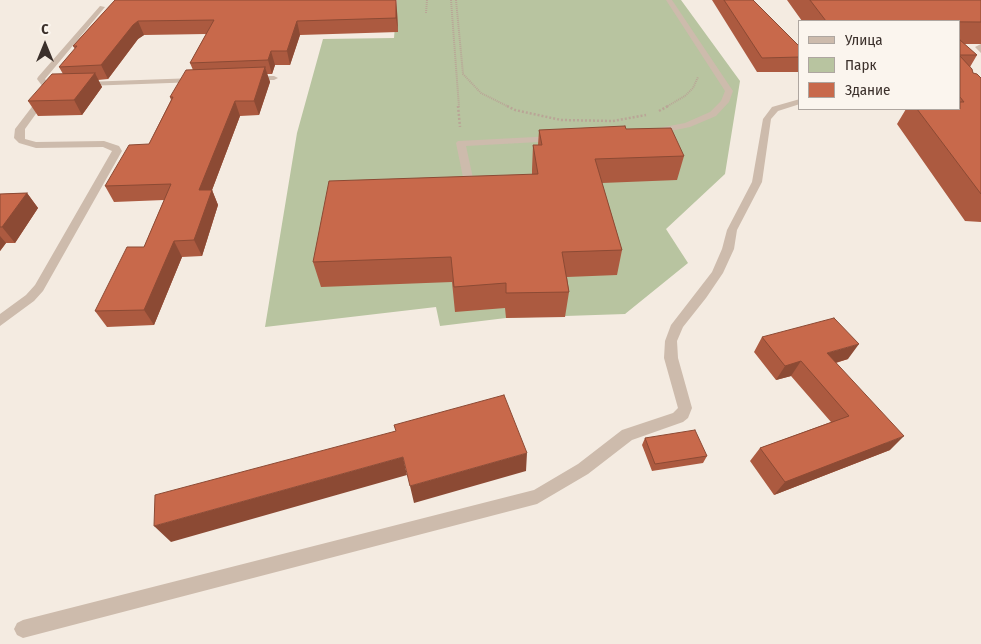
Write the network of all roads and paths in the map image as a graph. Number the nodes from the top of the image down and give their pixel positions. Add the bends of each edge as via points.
1 (96, 0) edge
2 (427, 0) edge
3 (451, 0) edge
4 (456, 0) edge
5 (670, 0) edge
6 (112, 6) edge
7 (102, 7) junction
8 (426, 13) dead end
9 (981, 46) edge
10 (981, 51) edge
11 (700, 71) dead end
12 (274, 78) dead end
13 (246, 79) edge
14 (207, 80) edge
15 (54, 85) junction
16 (798, 103) edge
17 (657, 112) dead end
18 (651, 113) dead end
19 (647, 133) edge
20 (567, 139) edge
21 (461, 143) junction
22 (471, 192) edge
23 (0, 321) edge
24 (23, 629) dead end

1 - 7 street
2 - 8 path
3 - 21 path
4 - 18 path via 463,74 481,93 496,102 529,114 561,120 614,120
5 - 19 street via 729,91 725,102 713,114 686,125
6 - 7 street
7 - 15 street via 40,79
9 - 10 street
11 - 17 path via 693,88 685,96
12 - 13 street
14 - 15 street
15 - 23 street via 20,129 19,138 36,145 104,144 117,151 39,288
16 - 24 street via 775,109 767,119 757,182 732,230 728,249 717,273 677,325 671,341 671,358 685,408 678,418 627,435 583,469 537,498
20 - 21 street
21 - 22 street

